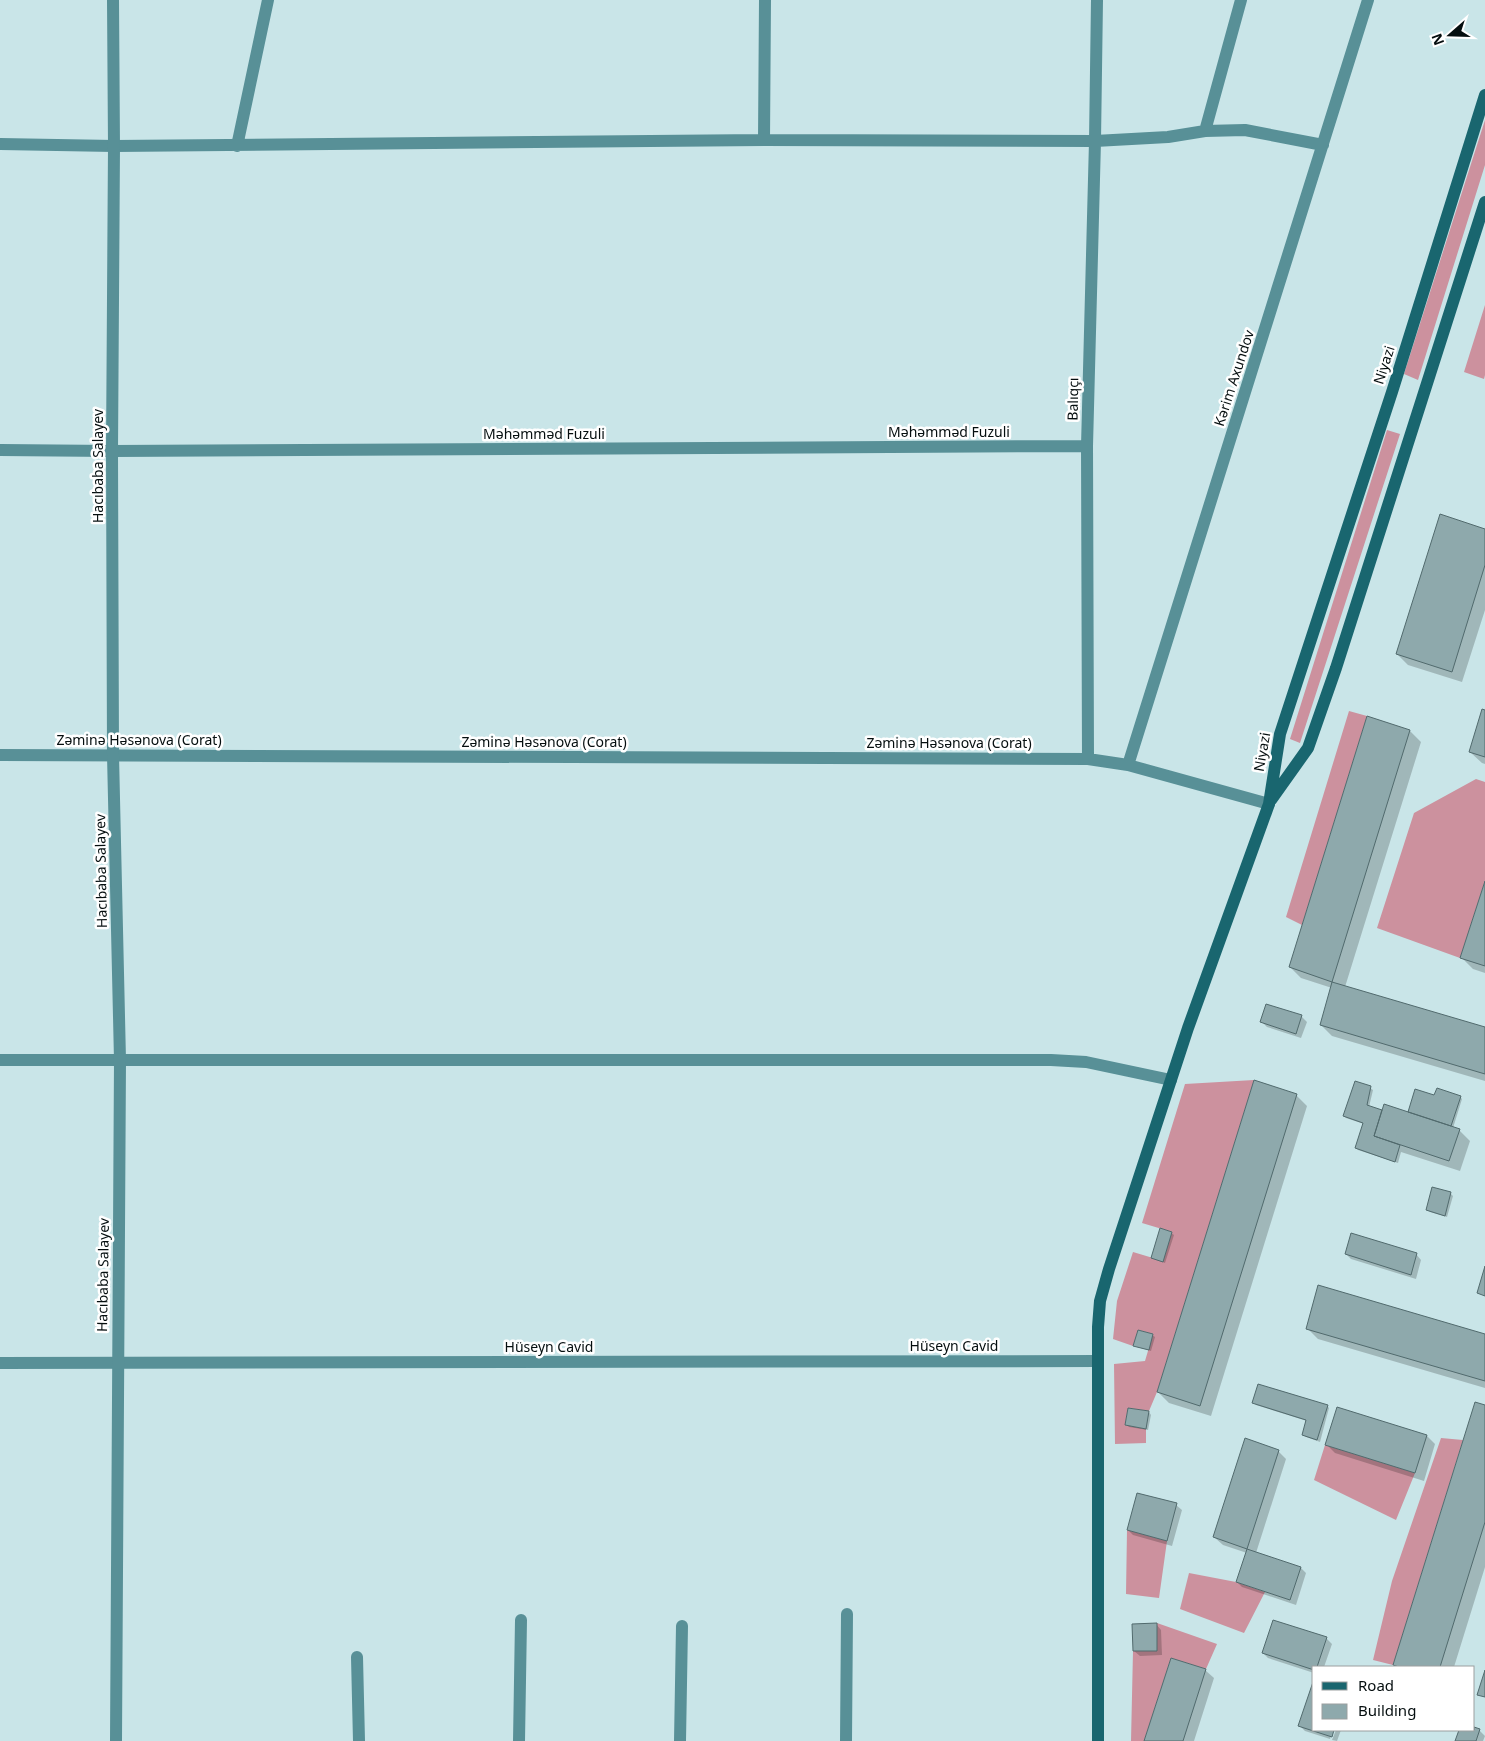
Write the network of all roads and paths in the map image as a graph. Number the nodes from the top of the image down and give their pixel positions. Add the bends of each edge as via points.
1 (113, 0) edge
2 (268, 0) edge
3 (765, 0) edge
4 (1097, 0) edge
5 (1242, 0) edge
6 (1368, 0) edge
7 (1485, 95) edge
8 (1204, 131) junction
9 (764, 140) junction
10 (1095, 141) junction
11 (0, 144) edge
12 (1323, 145) junction
13 (114, 146) junction
14 (237, 146) junction
15 (1485, 202) edge
16 (1087, 446) junction
17 (0, 450) edge
18 (112, 451) junction
19 (0, 755) edge
20 (113, 755) junction
21 (1088, 759) junction
22 (1128, 765) junction
23 (1269, 804) junction
24 (0, 1060) edge
25 (120, 1060) junction
26 (1171, 1080) junction
27 (1098, 1361) junction
28 (117, 1362) junction
29 (0, 1363) edge
30 (848, 1614) dead end
31 (521, 1620) dead end
32 (682, 1626) dead end
33 (357, 1657) dead end
34 (116, 1741) edge
35 (359, 1741) edge
36 (519, 1741) edge
37 (680, 1741) edge
38 (846, 1741) edge
39 (1098, 1741) edge

1 - 13 street, Hacıbaba Salayev
2 - 14 street
3 - 9 street
4 - 10 street, Balıqçı
5 - 8 street
6 - 12 street, Kərim Axundov
7 - 23 main road, Niyazi via 1280,734
8 - 10 street via 1168,137
8 - 12 street via 1245,130
9 - 10 street
9 - 14 street
10 - 16 street, Balıqçı
11 - 13 street
12 - 22 street, Kərim Axundov
13 - 14 street
13 - 18 street, Hacıbaba Salayev
15 - 23 main road, Niyazi via 1308,748
16 - 18 street, Məhəmməd Fuzuli
16 - 21 street, Balıqçı
17 - 18 street, Məhəmməd Fuzuli
18 - 20 street, Hacıbaba Salayev
19 - 20 street, Zəminə Həsənova (Corat)
20 - 21 street, Zəminə Həsənova (Corat)
20 - 25 street, Hacıbaba Salayev
21 - 22 street
22 - 23 street
23 - 26 main road
24 - 25 street
25 - 26 street via 1051,1060 1086,1062
25 - 28 street, Hacıbaba Salayev
26 - 27 main road via 1104,1285 1100,1301
27 - 28 street, Hüseyn Cavid
27 - 39 main road
28 - 29 street, Hüseyn Cavid
28 - 34 street, Hacıbaba Salayev
30 - 38 street
31 - 36 street
32 - 37 street
33 - 35 street

